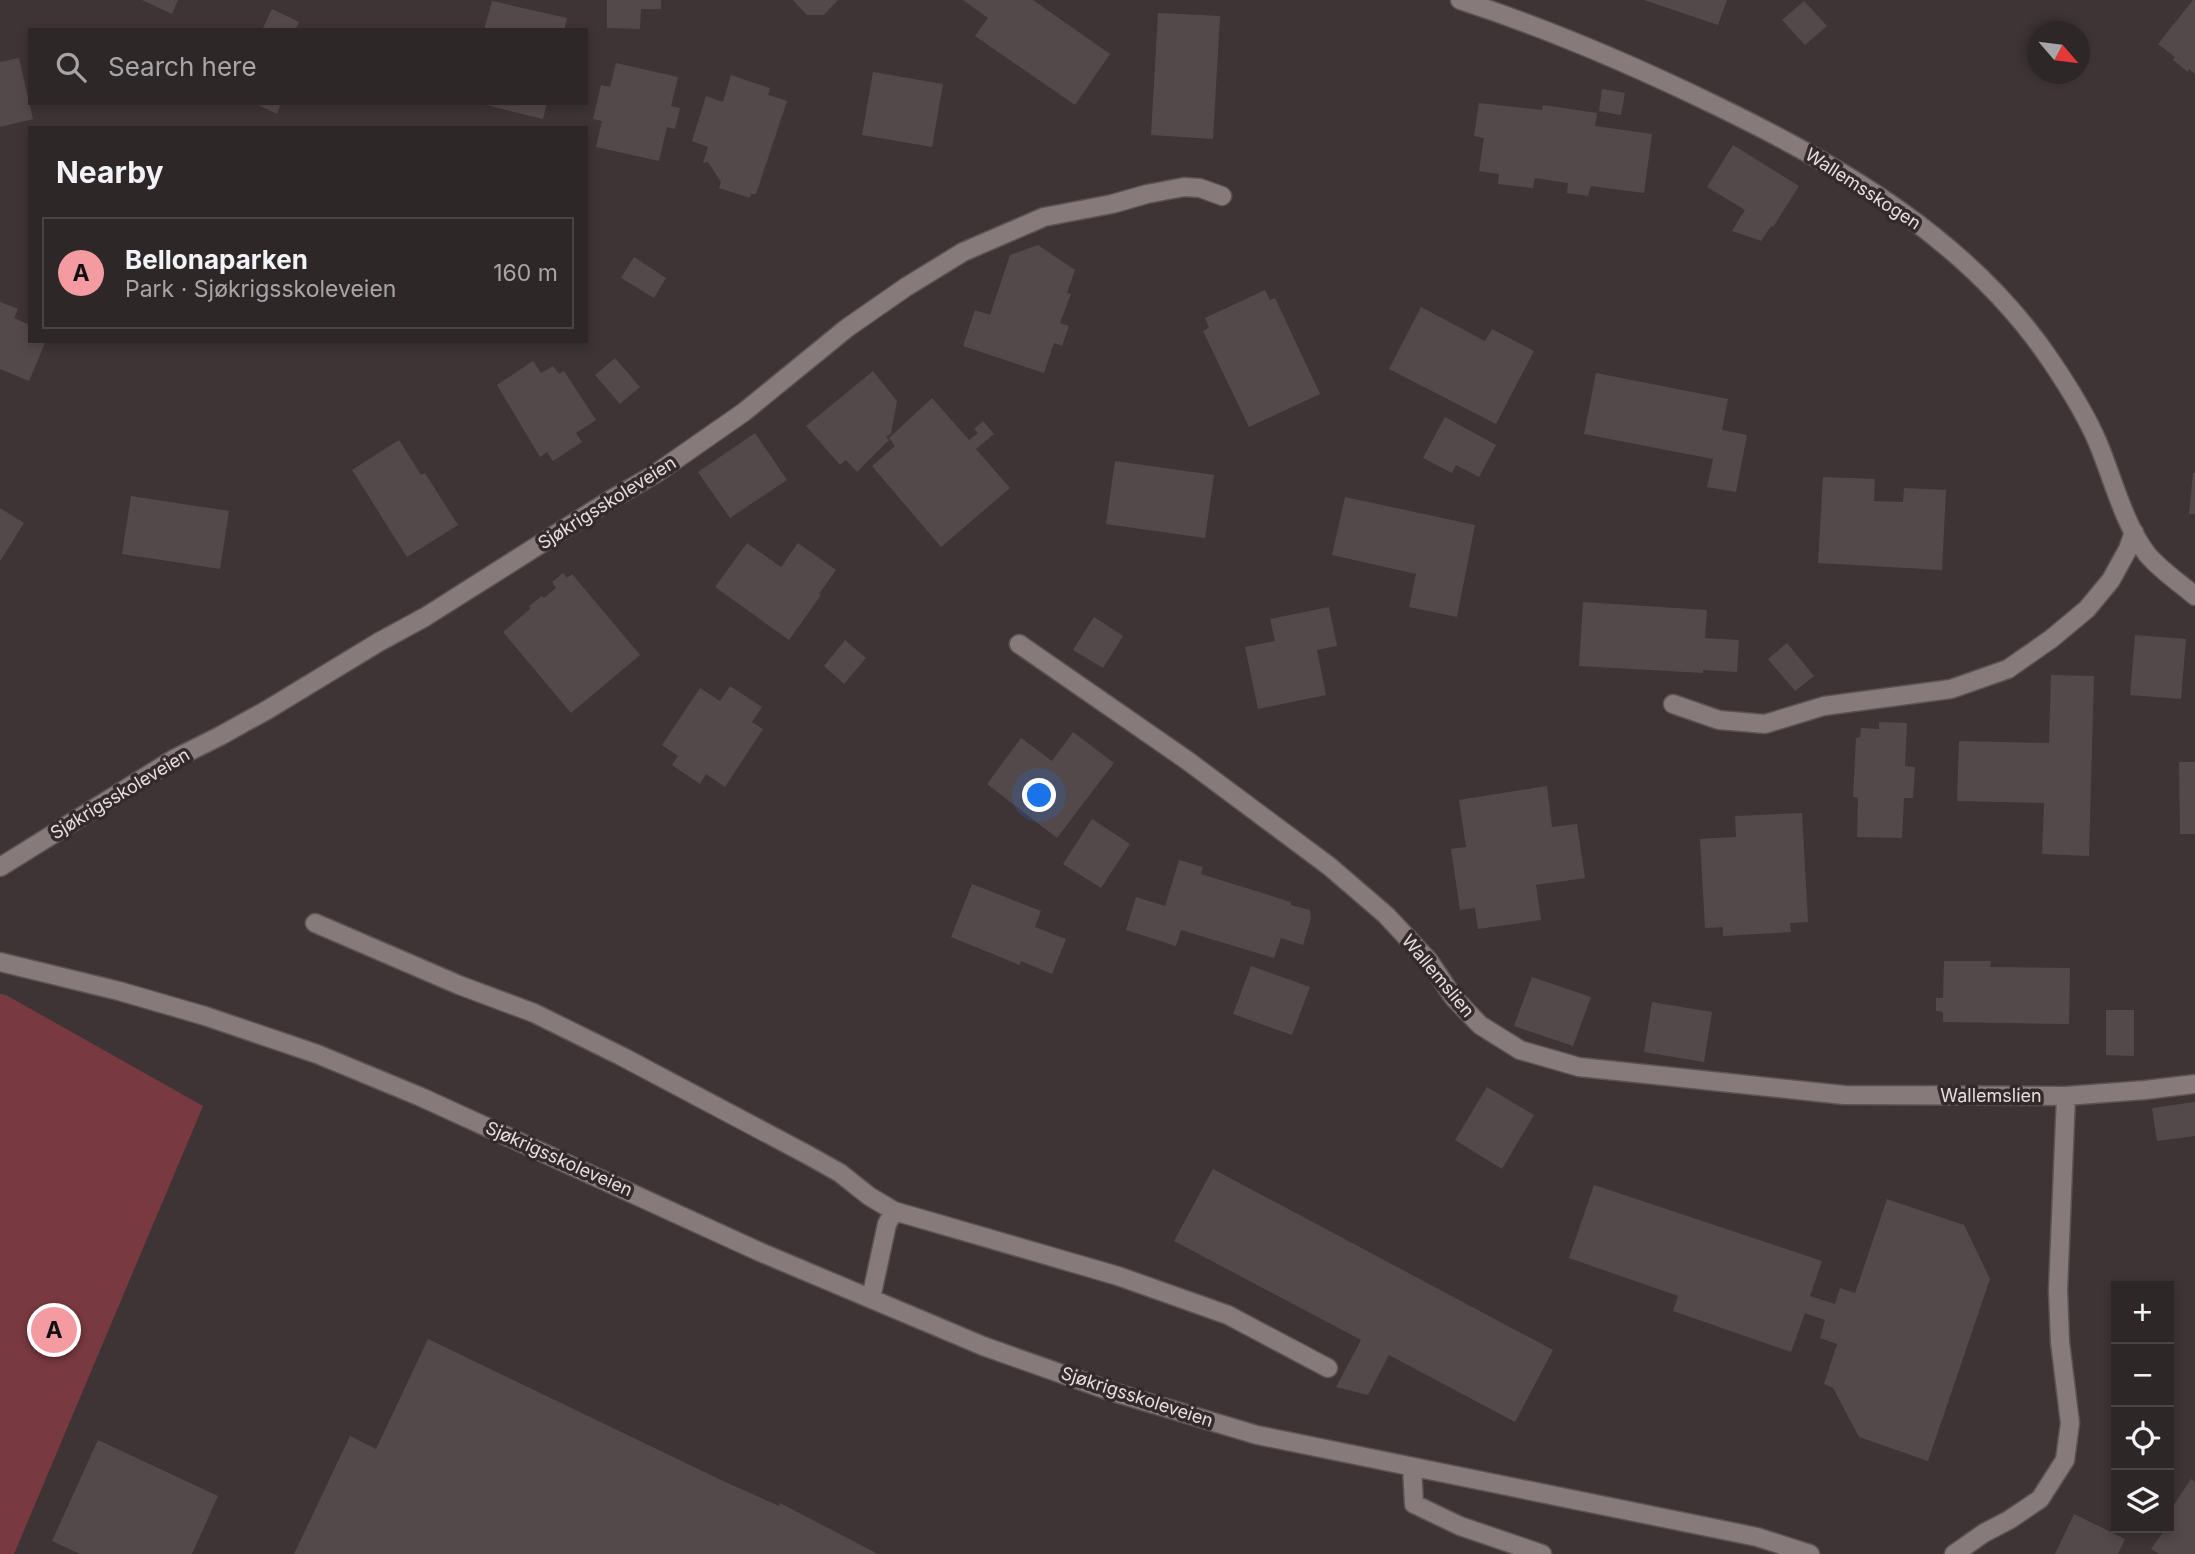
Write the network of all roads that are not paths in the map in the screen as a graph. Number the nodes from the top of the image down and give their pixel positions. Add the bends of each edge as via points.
1 (1460, 0) edge
2 (1222, 196) dead end
3 (2134, 532) junction
4 (2195, 596) edge
5 (1019, 643) dead end
6 (1673, 704) dead end
7 (0, 867) edge
8 (315, 923) dead end
9 (0, 962) edge
10 (2195, 1084) edge
11 (2066, 1096) junction
12 (894, 1211) junction
13 (871, 1298) junction
14 (1328, 1368) dead end
15 (1412, 1467) junction
16 (1542, 1554) edge
17 (1810, 1554) edge
18 (1954, 1554) edge

1 - 3 street, Wallemsskogen via 1603,53 1766,129 1867,188 1942,241 1984,279 2051,361 2097,441
2 - 7 street, Sjøkrigsskoleveien via 1200,188 1159,192 1044,217 963,252 847,328 744,412 655,474 425,617 174,759
3 - 4 street, Wallemsskogen via 2149,556
3 - 6 street via 2111,580 2087,609 2008,669 1951,689 1824,706 1765,724 1719,720
5 - 11 street, Wallemslien via 1329,866 1386,915 1480,1026 1520,1050 1579,1067 1843,1095
8 - 12 street via 534,1013 623,1057 840,1173
9 - 13 street, Sjøkrigsskoleveien via 119,991 317,1054
10 - 11 street, Wallemslien
11 - 18 street, Wallemslien via 2057,1290 2070,1423 2065,1460 2040,1499
12 - 13 street
12 - 14 street via 1049,1255 1228,1315
13 - 15 street, Sjøkrigsskoleveien via 983,1346 1113,1392 1258,1435
15 - 16 street via 1414,1504 1460,1526
15 - 17 street, Sjøkrigsskoleveien via 1757,1537

